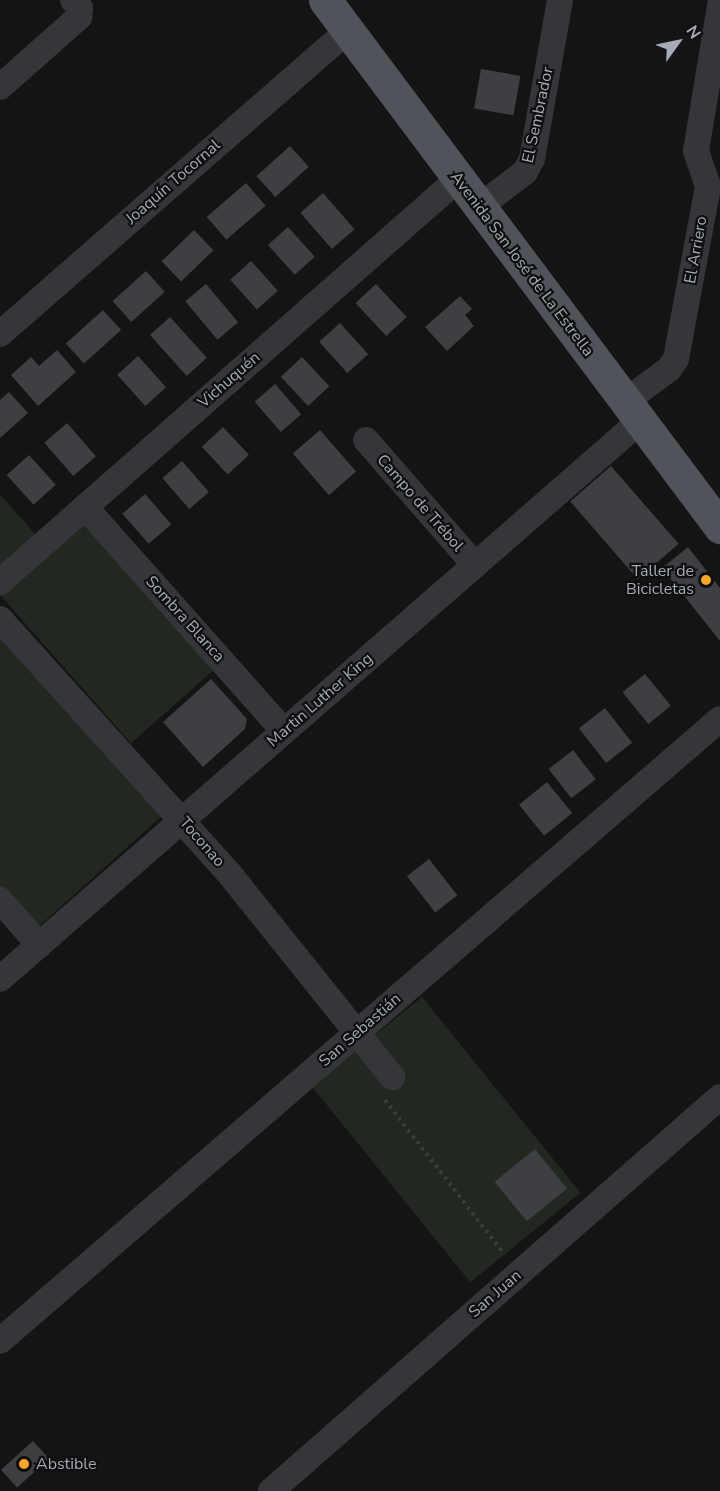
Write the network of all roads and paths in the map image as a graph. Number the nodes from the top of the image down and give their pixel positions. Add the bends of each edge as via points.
1 (325, 0) edge
2 (560, 0) edge
3 (77, 6) edge
4 (720, 6) edge
5 (347, 31) junction
6 (0, 87) edge
7 (712, 175) edge
8 (458, 179) junction
9 (479, 207) junction
10 (0, 334) edge
11 (633, 411) junction
12 (366, 440) dead end
13 (85, 507) junction
14 (720, 527) edge
15 (474, 565) junction
16 (0, 582) edge
17 (0, 619) edge
18 (720, 719) edge
19 (284, 731) junction
20 (183, 820) junction
21 (0, 900) edge
22 (39, 945) junction
23 (0, 979) edge
24 (357, 1033) junction
25 (385, 1084) joint
26 (720, 1097) edge
27 (519, 1273) junction
28 (0, 1341) edge
29 (270, 1491) edge

1 - 5 main road, Avenida San José de La Estrella
2 - 9 street, El Sembrador via 532,159 525,172
3 - 6 street
4 - 7 street, El Arriero via 696,152
5 - 8 main road, Avenida San José de La Estrella
5 - 10 street, Joaquín Tocornal
7 - 11 street, El Arriero via 676,359
8 - 9 main road, Avenida San José de La Estrella
8 - 13 street, Vichuquén
9 - 11 main road, Avenida San José de La Estrella
11 - 14 main road, Avenida San José de La Estrella
11 - 15 street, Martin Luther King
12 - 15 street, Campo de Trébol
13 - 16 street, Vichuquén
13 - 19 street, Sombra Blanca
15 - 19 street, Martin Luther King
17 - 20 street, Toconao
18 - 24 street, San Sebastián
19 - 20 street, Martin Luther King
20 - 22 street, Martin Luther King
20 - 24 street, Toconao
21 - 22 street
22 - 23 street, Martin Luther King
24 - 25 street, Toconao
24 - 28 street, San Sebastián
25 - 27 path
26 - 27 street, San Juan
27 - 29 street, San Juan

